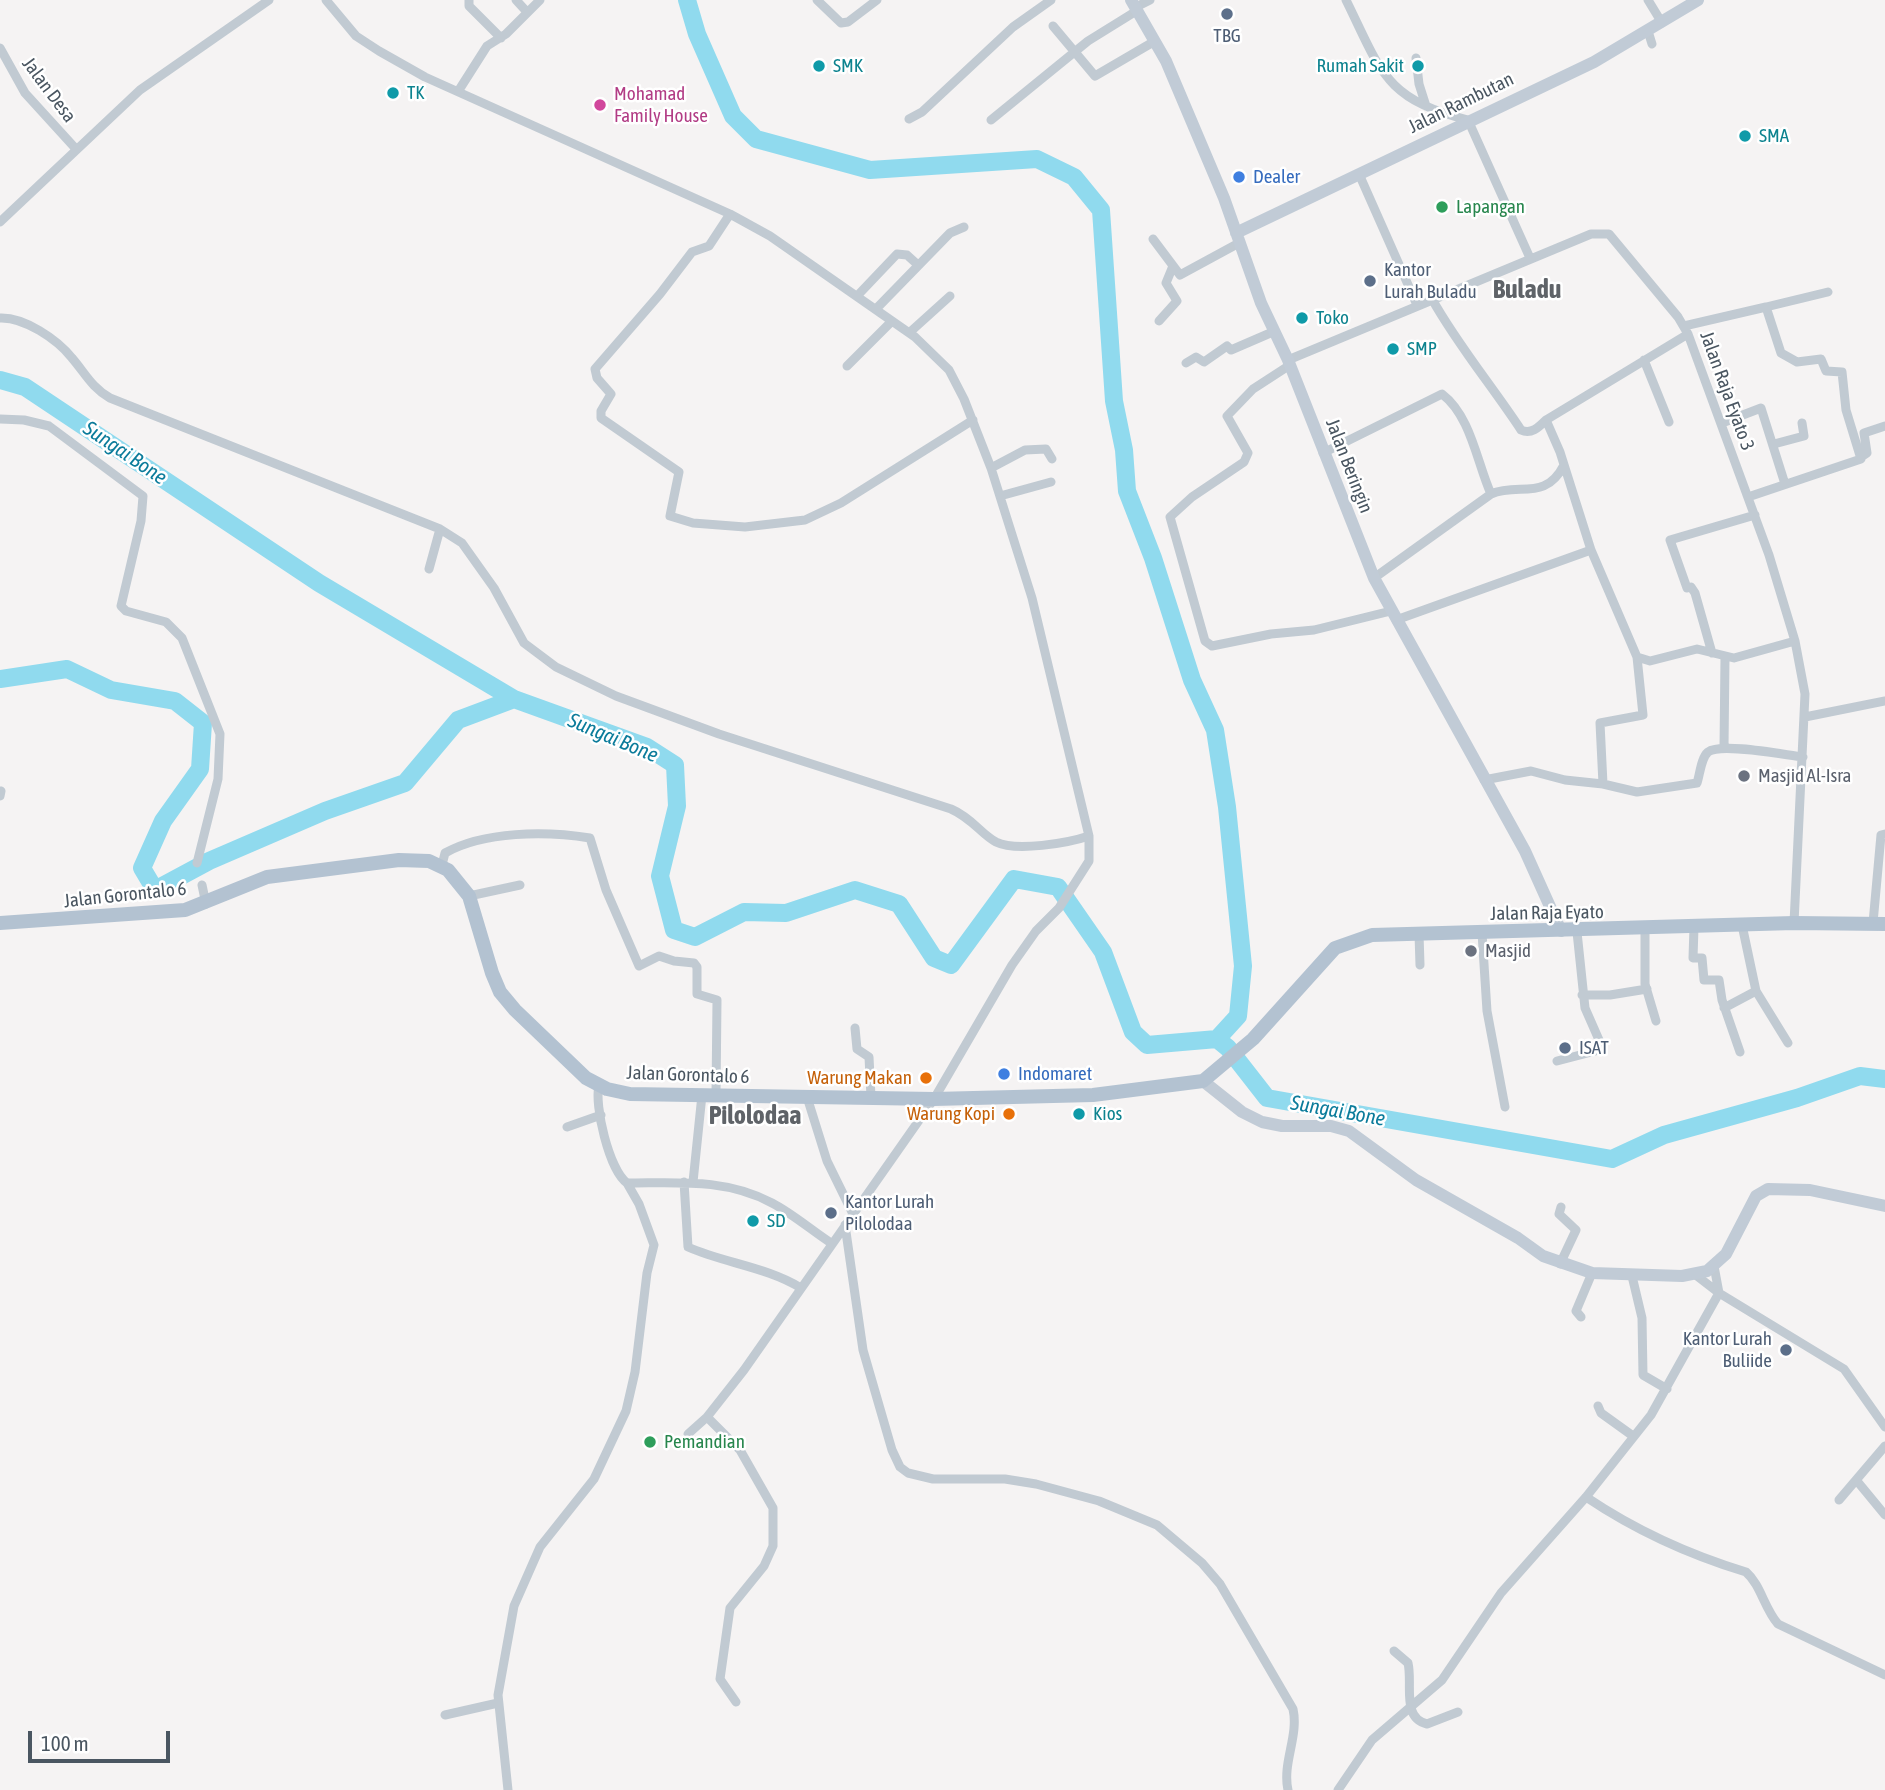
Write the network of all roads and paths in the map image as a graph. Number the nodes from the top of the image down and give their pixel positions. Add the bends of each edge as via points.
1 (269, 0) edge
2 (326, 0) edge
3 (469, 0) edge
4 (516, 0) edge
5 (540, 0) edge
6 (817, 0) edge
7 (1051, 0) edge
8 (1150, 0) edge
9 (1346, 0) edge
10 (1648, 0) edge
11 (1698, 0) edge
12 (874, 1) edge
13 (1135, 6) edge
14 (527, 12) junction
15 (1662, 23) junction
16 (1054, 26) dead end
17 (501, 38) junction
18 (1155, 41) junction
19 (0, 48) edge
20 (1074, 52) junction
21 (1416, 58) dead end
22 (459, 90) junction
23 (1426, 106) junction
24 (909, 119) dead end
25 (991, 120) dead end
26 (1468, 120) junction
27 (76, 149) junction
28 (1359, 174) junction
29 (730, 214) junction
30 (0, 222) edge
31 (964, 227) dead end
32 (1238, 238) junction
33 (1153, 239) dead end
34 (1530, 258) junction
35 (918, 265) junction
36 (1173, 266) junction
37 (1828, 292) dead end
38 (858, 295) junction
39 (950, 296) dead end
40 (1432, 299) junction
41 (1417, 306) junction
42 (1766, 307) junction
43 (876, 309) junction
44 (0, 318) edge
45 (892, 321) junction
46 (1159, 321) dead end
47 (1686, 330) junction
48 (1275, 331) junction
49 (909, 333) junction
50 (1644, 360) junction
51 (1289, 362) junction
52 (1186, 363) dead end
53 (848, 366) dead end
54 (0, 419) edge
55 (973, 419) junction
56 (1546, 420) junction
57 (1669, 422) dead end
58 (1722, 423) junction
59 (1801, 424) dead end
60 (1885, 426) edge
61 (1774, 444) junction
62 (1323, 453) junction
63 (1861, 457) junction
64 (1052, 459) dead end
65 (1564, 465) junction
66 (991, 468) junction
67 (1051, 482) dead end
68 (1785, 484) junction
69 (1491, 494) junction
70 (1000, 496) junction
71 (1748, 497) junction
72 (1755, 515) junction
73 (440, 529) junction
74 (1591, 550) junction
75 (429, 569) dead end
76 (1374, 578) junction
77 (1393, 615) junction
78 (1795, 641) junction
79 (1712, 653) junction
80 (1637, 657) junction
81 (1725, 657) junction
82 (1885, 701) edge
83 (1805, 717) junction
84 (1724, 748) junction
85 (1803, 757) junction
86 (1484, 780) junction
87 (1603, 784) junction
88 (1, 791) edge
89 (0, 796) edge
90 (1885, 834) edge
91 (1089, 836) junction
92 (197, 863) dead end
93 (442, 865) junction
94 (202, 885) dead end
95 (520, 885) dead end
96 (469, 896) junction
97 (206, 904) junction
98 (0, 923) edge
99 (1794, 923) junction
100 (1879, 923) edge
101 (1742, 925) junction
102 (1694, 927) junction
103 (1645, 929) junction
104 (1561, 931) junction
105 (1577, 932) junction
106 (1482, 933) junction
107 (1419, 934) junction
108 (1420, 965) dead end
109 (1647, 989) junction
110 (1756, 991) junction
111 (1582, 995) junction
112 (1724, 1008) junction
113 (1656, 1021) dead end
114 (855, 1028) dead end
115 (1788, 1043) dead end
116 (1740, 1052) dead end
117 (1557, 1062) dead end
118 (1207, 1079) junction
119 (599, 1085) junction
120 (709, 1095) junction
121 (807, 1097) junction
122 (871, 1097) junction
123 (934, 1100) junction
124 (1506, 1107) dead end
125 (601, 1115) junction
126 (567, 1127) dead end
127 (689, 1182) junction
128 (627, 1183) junction
129 (1885, 1206) edge
130 (1562, 1207) dead end
131 (853, 1214) junction
132 (845, 1225) junction
133 (831, 1243) junction
134 (1560, 1264) junction
135 (1714, 1266) junction
136 (1592, 1273) junction
137 (1632, 1276) junction
138 (1697, 1276) junction
139 (801, 1288) junction
140 (1719, 1293) junction
141 (1581, 1317) dead end
142 (1667, 1389) junction
143 (1598, 1406) dead end
144 (708, 1418) junction
145 (1885, 1427) edge
146 (688, 1434) dead end
147 (1633, 1436) junction
148 (1885, 1446) edge
149 (1857, 1481) junction
150 (1587, 1497) junction
151 (1839, 1500) dead end
152 (1885, 1515) edge
153 (1394, 1651) dead end
154 (1885, 1675) edge
155 (736, 1702) dead end
156 (498, 1703) junction
157 (1410, 1709) junction
158 (1458, 1712) dead end
159 (445, 1715) dead end
160 (508, 1790) edge
161 (1288, 1790) edge
162 (1338, 1790) edge

1 - 27 street via 140,90
2 - 22 street via 356,36
3 - 17 street via 469,6
4 - 14 street
5 - 14 street
6 - 12 street via 841,23
7 - 24 street via 1013,27 922,113
8 - 13 street
9 - 23 street via 1391,85
10 - 15 street
11 - 15 street, Jalan Rambutan
13 - 18 street, Jalan Beringin
13 - 20 street
14 - 17 street
15 - 26 street, Jalan Rambutan via 1650,38
16 - 20 street
17 - 22 street via 483,51
18 - 20 street via 1095,76
18 - 32 street, Jalan Beringin
19 - 27 street, Jalan Desa via 24,93
20 - 25 street
21 - 23 street
22 - 29 street
23 - 26 street
26 - 28 street, Jalan Rambutan
26 - 34 street
27 - 30 street
28 - 32 street, Jalan Rambutan
28 - 41 street
29 - 38 street
29 - 55 street via 709,246 692,252 595,369 611,394 601,418 679,472 670,516 693,523 745,527 805,520 841,503
31 - 35 street via 950,233
32 - 36 street via 1180,275
32 - 48 street, Jalan Beringin
33 - 36 street
34 - 40 street, Jalan Raja Eyato 3
34 - 47 street, Jalan Raja Eyato 3 via 1591,234 1609,234
35 - 38 street via 897,254
35 - 43 street
36 - 46 street via 1166,283 1177,301
37 - 42 street
38 - 43 street
39 - 49 street
40 - 41 street, Jalan Raja Eyato 3
40 - 56 street via 1521,430 1538,428
41 - 51 street, Jalan Raja Eyato 3
42 - 47 street
42 - 63 street via 1781,353 1797,362 1821,359 1826,371 1842,372 1847,418
43 - 45 street
44 - 73 street via 51,338 93,386 110,398
45 - 49 street
45 - 53 street
47 - 50 street
47 - 58 street, Jalan Raja Eyato 3
48 - 51 street, Jalan Beringin
48 - 52 street via 1231,350 1227,346 1204,362 1196,357
49 - 55 street via 949,370
50 - 56 street
50 - 57 street
51 - 62 street, Jalan Beringin
51 - 77 street, Jalan Raja Eyato 3 via 1252,389 1227,416 1248,453 1244,462 1170,517 1205,641 1212,646
54 - 92 street via 49,426 143,496 121,606 173,626 220,734 218,779
55 - 66 street
56 - 65 street
58 - 61 street via 1759,408
58 - 71 street, Jalan Raja Eyato 3
59 - 61 street via 1804,436
60 - 63 street via 1864,433 1867,453
61 - 68 street
62 - 69 street via 1442,394 1475,447
62 - 76 street, Jalan Beringin
63 - 68 street
64 - 66 street via 1046,449 1031,448
65 - 69 street via 1558,477 1545,485
65 - 74 street
66 - 70 street
67 - 70 street
68 - 71 street
69 - 76 street
70 - 91 street via 1032,598
71 - 72 street, Jalan Raja Eyato 3
72 - 78 street, Jalan Raja Eyato 3
72 - 79 street via 1670,540 1687,588 1695,593
73 - 75 street
73 - 91 street via 462,543 524,643 556,667 606,691 719,734 951,809 973,820 995,842 1008,846
74 - 77 street
74 - 80 street
76 - 77 street, Jalan Beringin
77 - 86 street, Jalan Beringin
78 - 81 street via 1754,654
78 - 83 street, Jalan Raja Eyato 3
79 - 80 street via 1697,649 1650,660
79 - 81 street
80 - 87 street via 1643,715 1600,723
81 - 84 street
82 - 83 street
83 - 85 street, Jalan Raja Eyato 3
84 - 85 street
84 - 87 street via 1705,755 1694,785 1637,792
85 - 99 street, Jalan Raja Eyato 3
86 - 87 street via 1531,771
86 - 104 street, Jalan Beringin via 1525,851
88 - 89 street
90 - 100 street via 1881,835
91 - 123 street via 1089,861 1059,908 1012,965
93 - 96 main road, Jalan Gorontalo 6
93 - 97 main road, Jalan Gorontalo 6 via 416,859 267,877
93 - 120 street via 445,853 475,839 590,838 606,890 639,966 659,956 694,963 697,994 717,1001
94 - 97 street
95 - 96 street
96 - 119 main road, Jalan Gorontalo 6 via 500,992 582,1074
97 - 98 main road, Jalan Gorontalo 6 via 172,911
99 - 100 main road, Jalan Raja Eyato
99 - 101 main road, Jalan Raja Eyato
101 - 102 main road, Jalan Raja Eyato
101 - 110 street
102 - 103 main road, Jalan Raja Eyato
102 - 112 street via 1693,958 1702,958 1704,980 1719,980
103 - 105 main road, Jalan Raja Eyato
103 - 109 street
104 - 105 main road, Jalan Raja Eyato
104 - 106 main road, Jalan Raja Eyato
105 - 111 street
106 - 107 main road, Jalan Raja Eyato
106 - 124 street via 1487,1011
107 - 108 street
107 - 118 main road, Jalan Raja Eyato via 1372,935 1335,948 1253,1039
109 - 111 street
109 - 113 street
110 - 112 street
110 - 115 street
111 - 117 street via 1603,1049
112 - 116 street
114 - 122 street via 857,1049 869,1057
118 - 123 main road, Jalan Gorontalo 6 via 1093,1095
118 - 134 street via 1242,1112 1262,1122 1349,1130 1416,1180
119 - 120 main road, Jalan Gorontalo 6 via 630,1094
119 - 125 street
120 - 121 main road, Jalan Gorontalo 6
120 - 127 street
121 - 122 main road, Jalan Gorontalo 6
121 - 131 street via 827,1161
122 - 123 main road, Jalan Gorontalo 6
123 - 131 street
125 - 126 street
125 - 128 street via 608,1158
127 - 128 street
127 - 133 street via 722,1185 771,1202
127 - 139 street via 688,1247
128 - 156 street via 654,1245 626,1411 594,1479 534,1559 512,1615
129 - 135 street via 1810,1190 1768,1189 1756,1196 1726,1254
130 - 134 street via 1559,1214 1576,1230
131 - 132 street
132 - 133 street
132 - 161 street via 863,1350 900,1467 933,1479 1005,1479 1073,1493 1147,1520 1178,1541 1220,1584 1293,1709
133 - 139 street
134 - 136 street
135 - 138 street
135 - 140 street
136 - 137 street
136 - 141 street via 1576,1311
137 - 138 street
137 - 142 street via 1642,1318 1643,1375
138 - 140 street
139 - 144 street
140 - 142 street
140 - 145 street via 1844,1369
142 - 147 street
143 - 147 street
144 - 146 street
144 - 155 street via 740,1450 773,1508 773,1546 764,1566 730,1608 720,1679
147 - 150 street
148 - 149 street
149 - 151 street
149 - 152 street
150 - 154 street via 1630,1525 1746,1572 1778,1624
150 - 157 street via 1501,1593 1442,1680
153 - 157 street via 1408,1663
156 - 159 street
156 - 160 street
157 - 158 street via 1418,1721 1427,1724
157 - 162 street via 1373,1740

